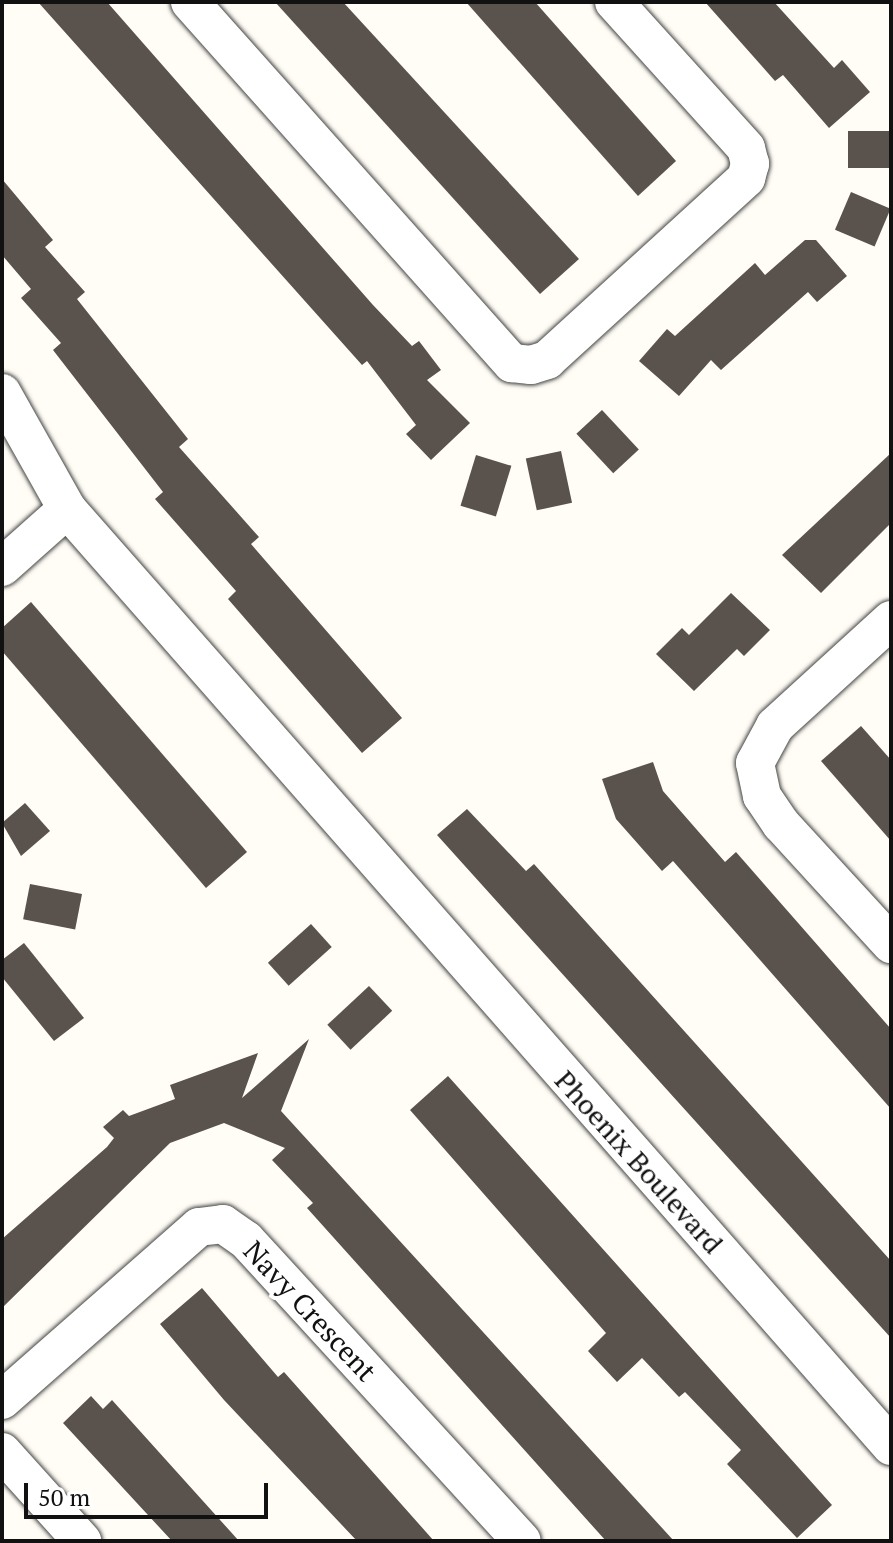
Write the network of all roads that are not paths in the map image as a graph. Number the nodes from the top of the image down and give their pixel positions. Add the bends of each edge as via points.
1 (190, 2) edge
2 (614, 2) edge
3 (2, 393) edge
4 (67, 509) junction
5 (2, 567) edge
6 (891, 620) edge
7 (891, 944) edge
8 (2, 1400) edge
9 (891, 1446) edge
10 (2, 1452) edge
11 (82, 1541) edge
12 (522, 1541) edge

1 - 2 street via 512,363 531,365 547,360 746,178 750,164 746,148
3 - 4 street, Phoenix Boulevard
4 - 5 street
4 - 9 street, Phoenix Boulevard
6 - 7 street via 775,726 755,763 762,796 781,824
8 - 12 street, Navy Crescent via 199,1227 223,1224 246,1240
10 - 11 street

